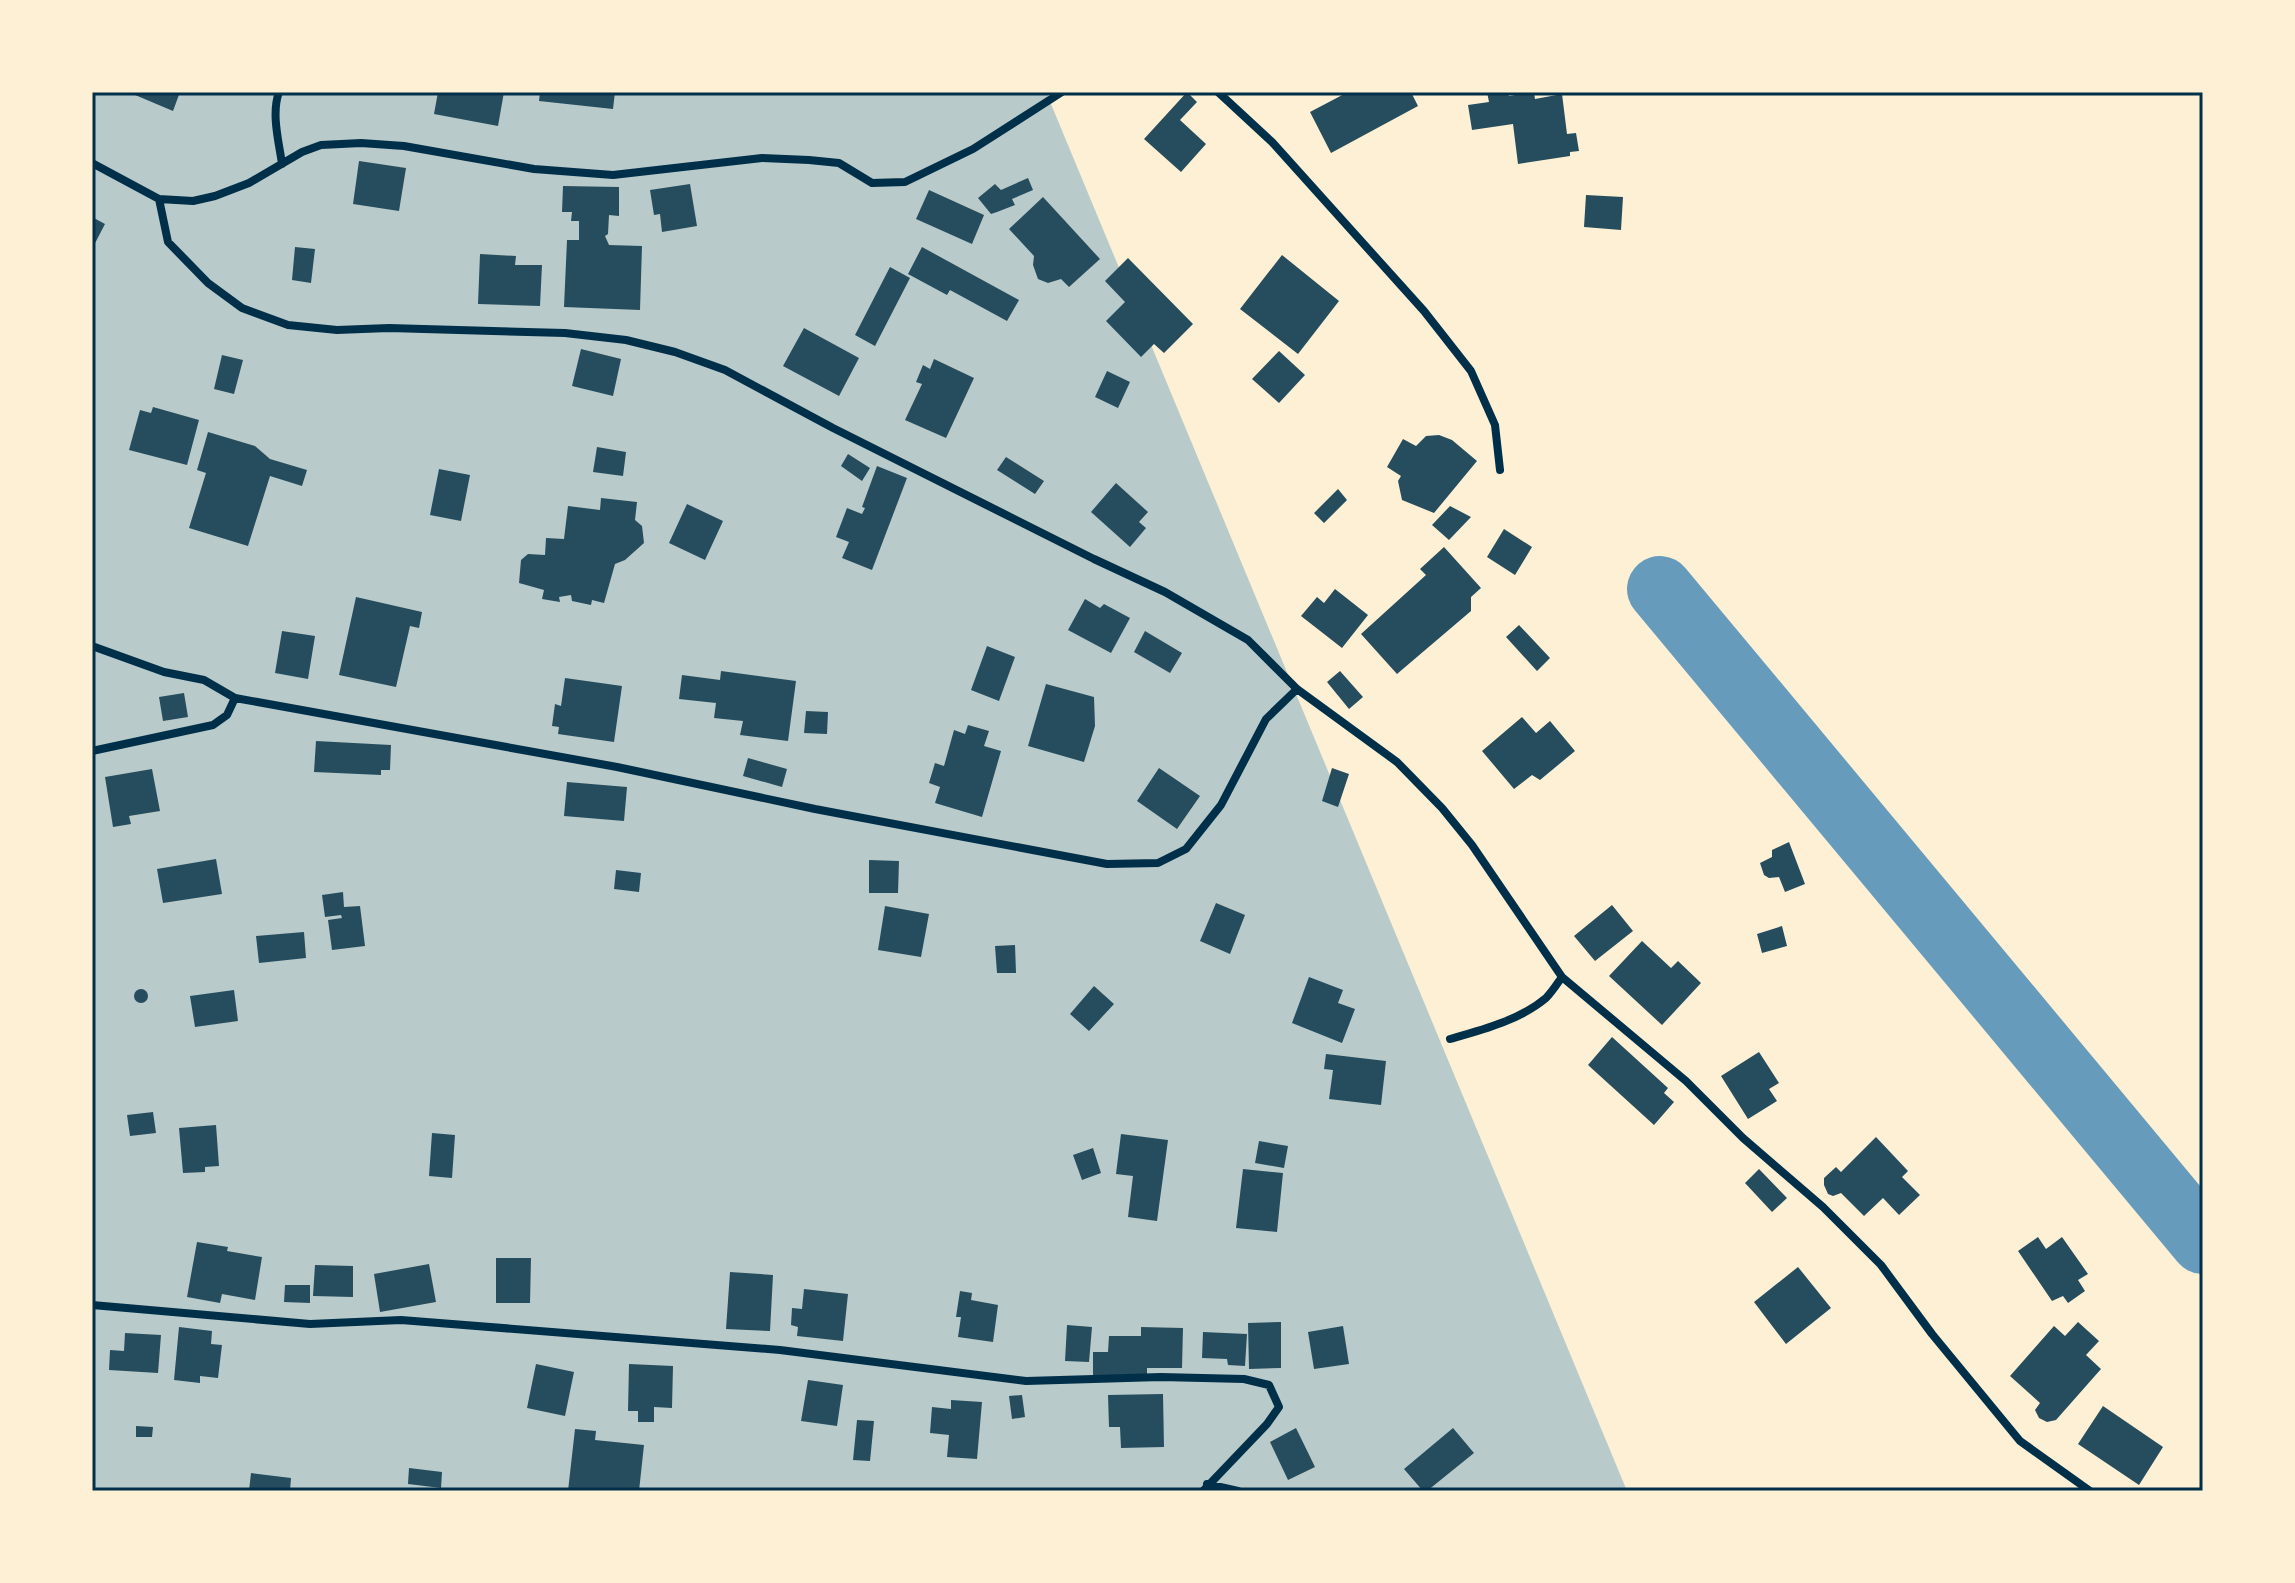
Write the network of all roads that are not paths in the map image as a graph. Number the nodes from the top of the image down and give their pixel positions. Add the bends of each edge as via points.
1 (269, 92) edge
2 (1062, 92) edge
3 (1218, 92) edge
4 (278, 96) edge
5 (92, 163) edge
6 (282, 164) junction
7 (159, 199) junction
8 (1500, 470) dead end
9 (92, 646) edge
10 (1297, 689) junction
11 (235, 698) junction
12 (92, 751) edge
13 (1562, 977) junction
14 (1450, 1039) dead end
15 (92, 1305) edge
16 (1205, 1487) edge
17 (1238, 1491) edge
18 (2090, 1491) edge

1 - 4 street
2 - 6 street via 973,149 905,182 872,183 839,163 809,160 762,158 613,175 361,143 321,145
3 - 8 street via 1272,142 1471,371 1495,425
4 - 6 street
5 - 7 street
6 - 7 street via 215,196
7 - 10 street via 168,242 242,308 288,325 337,330 565,333 626,340 725,370 1165,592 1248,640
9 - 11 street via 204,680
10 - 11 street via 1266,719 1221,805 1186,849 1158,863 1131,864 1042,853 617,767
10 - 13 street via 1397,762 1442,808
11 - 12 street via 227,715 213,725
13 - 14 street via 1548,997 1527,1010
13 - 18 street via 1823,1207 1881,1265 2020,1441
15 - 16 street via 310,1324 401,1320 780,1350 1026,1381 1161,1377 1244,1379 1269,1385 1279,1407
16 - 17 street

